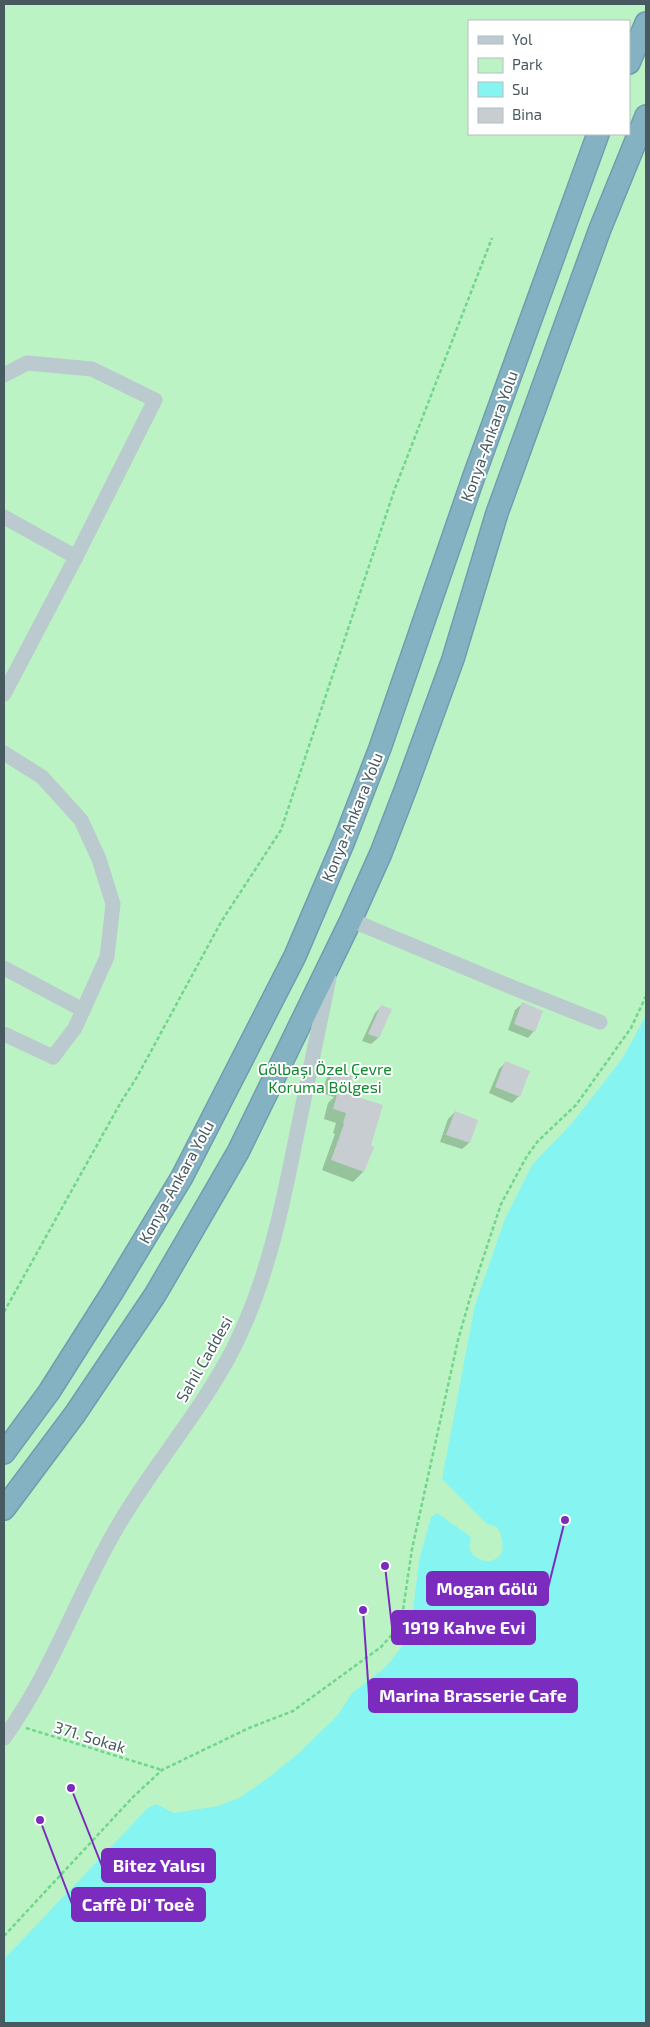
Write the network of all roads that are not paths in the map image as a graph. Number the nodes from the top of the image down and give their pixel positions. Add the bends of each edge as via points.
1 (646, 23) edge
2 (630, 61) edge
3 (646, 116) edge
4 (598, 135) edge
5 (4, 375) edge
6 (4, 516) edge
7 (76, 557) junction
8 (4, 694) edge
9 (4, 753) edge
10 (351, 920) junction
11 (334, 956) junction
12 (4, 968) edge
13 (83, 1010) junction
14 (600, 1022) dead end
15 (4, 1034) edge
16 (4, 1453) edge
17 (4, 1509) edge
18 (4, 1738) edge

1 - 2 highway
3 - 10 highway via 600,230 497,513 453,659 406,788
4 - 16 highway, Konya-Ankara Yolu via 380,748 295,956 182,1177 49,1392
5 - 7 street via 27,363 92,369 155,400
6 - 7 street
7 - 8 street
9 - 13 street via 42,777 81,820 99,858 114,904 107,958
10 - 11 highway
10 - 14 street
11 - 17 highway via 238,1152 183,1248 75,1414
11 - 18 street, Sahil Caddesi via 276,1231 243,1328 211,1386 118,1525 53,1655
12 - 13 street
13 - 15 street via 75,1028 53,1057

